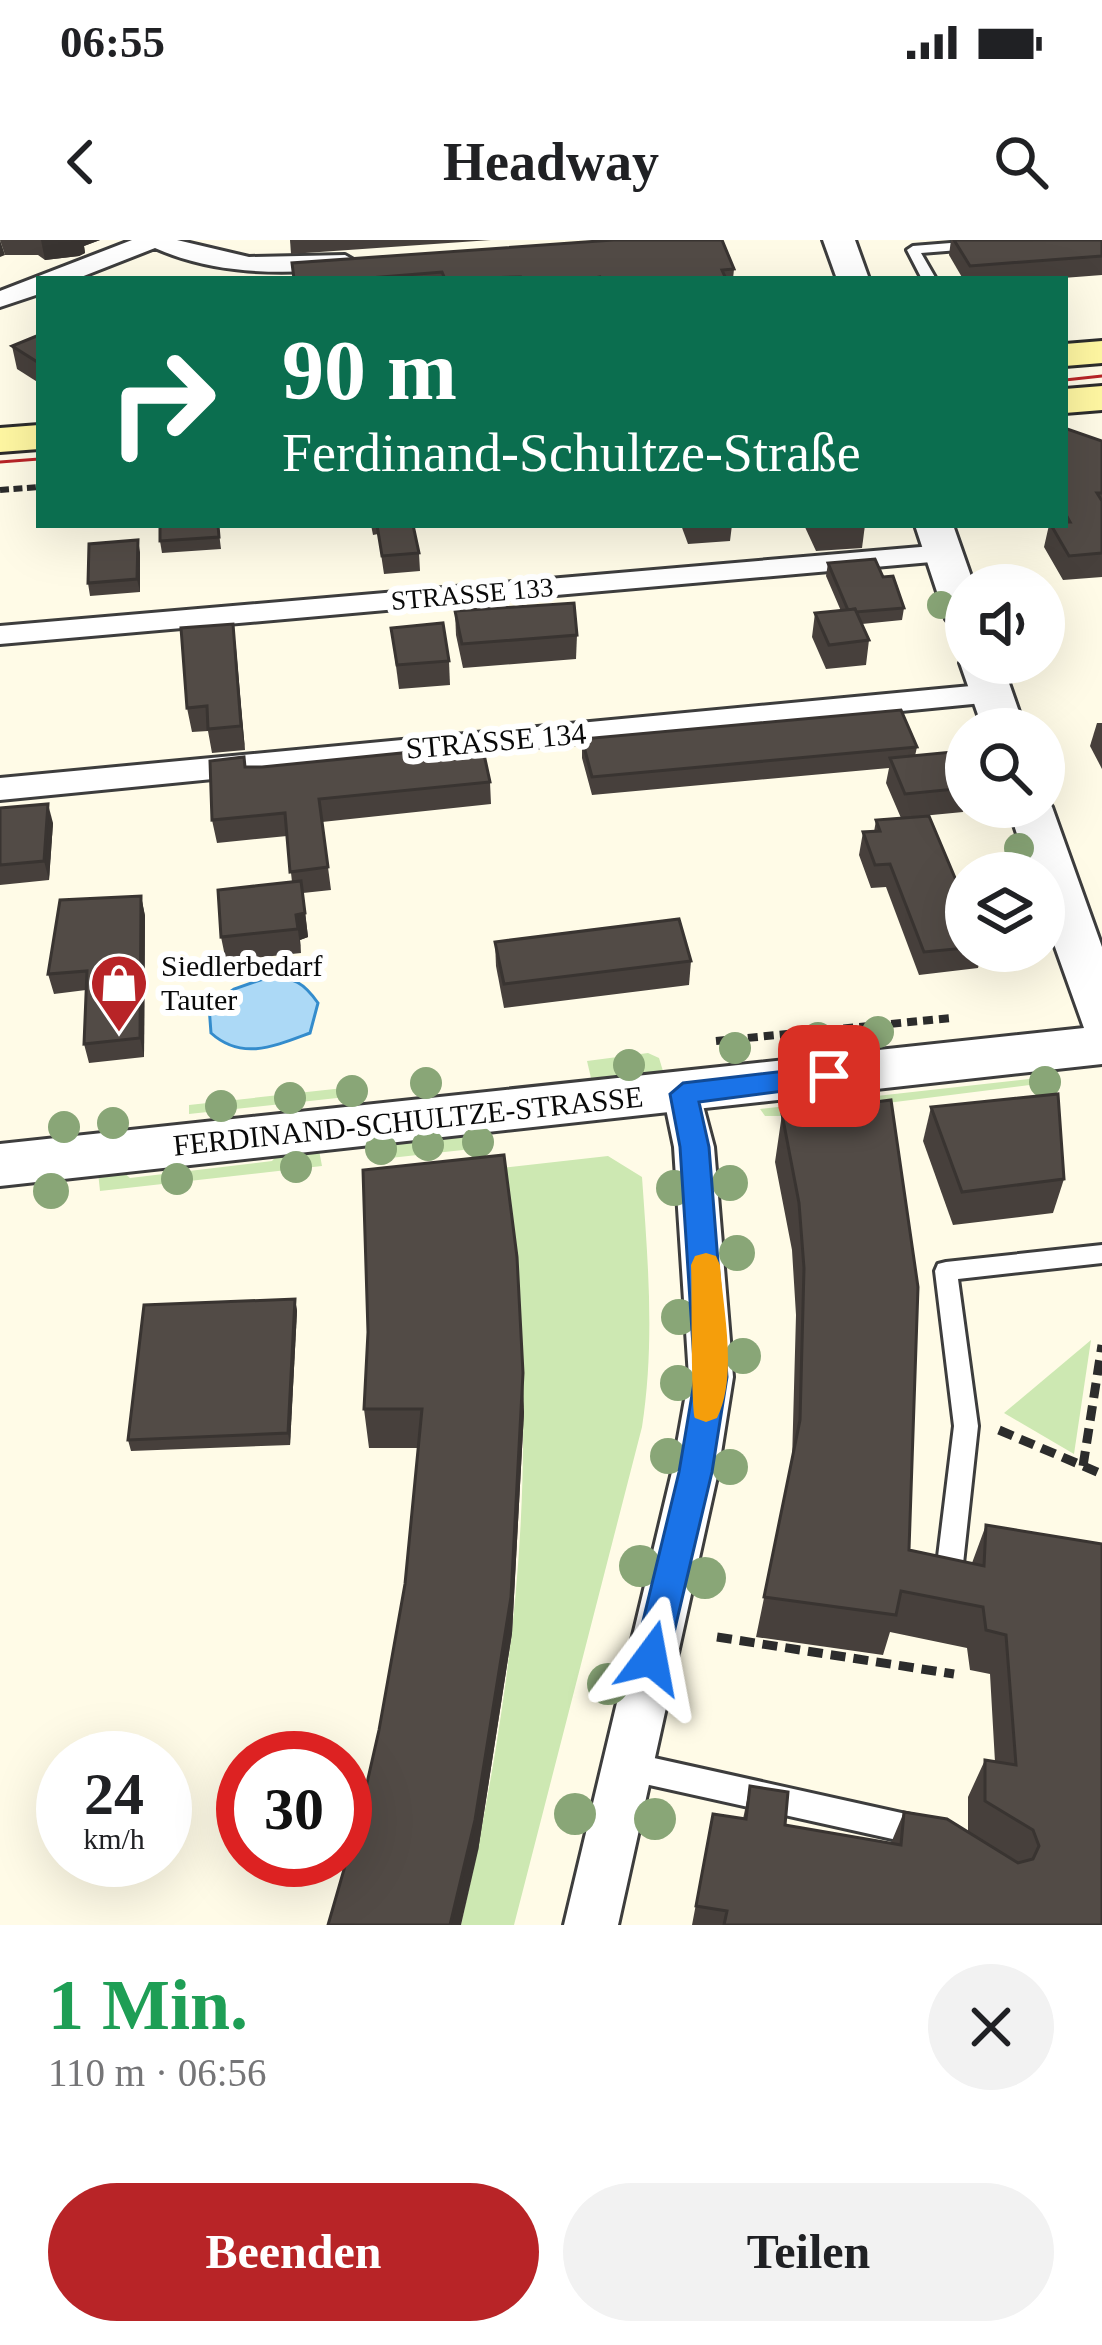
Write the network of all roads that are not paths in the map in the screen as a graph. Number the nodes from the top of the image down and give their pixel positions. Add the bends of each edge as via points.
1 (155, 240) edge
2 (838, 240) edge
3 (982, 240) edge
4 (379, 260) edge
5 (61, 276) edge
6 (853, 276) edge
7 (926, 276) edge
8 (36, 286) edge
9 (0, 300) edge
10 (1102, 352) edge
11 (1068, 355) edge
12 (1102, 398) edge
13 (1068, 401) edge
14 (36, 437) edge
15 (0, 440) edge
16 (36, 476) edge
17 (0, 478) edge
18 (939, 539) edge
19 (0, 635) edge
20 (992, 695) edge
21 (0, 789) edge
22 (1037, 828) edge
23 (1102, 1016) edge
24 (1102, 1045) edge
25 (683, 1094) junction
26 (0, 1165) edge
27 (1102, 1254) edge
28 (949, 1573) edge
29 (626, 1766) junction
30 (951, 1845) edge
31 (591, 1925) edge

1 - 4 street via 234,265
1 - 5 street
2 - 6 street
3 - 7 lane via 913,250
8 - 9 street
10 - 11 main road
12 - 13 main road
14 - 15 main road
16 - 17 main road
18 - 19 street, STRASSE 133
20 - 21 street, STRASSE 134
22 - 23 street
24 - 25 street, FERDINAND-SCHULTZE-STRASSE
25 - 26 street, FERDINAND-SCHULTZE-STRASSE
25 - 29 street via 711,1377
27 - 28 lane via 946,1271 966,1426
29 - 30 lane via 934,1834
29 - 31 street

